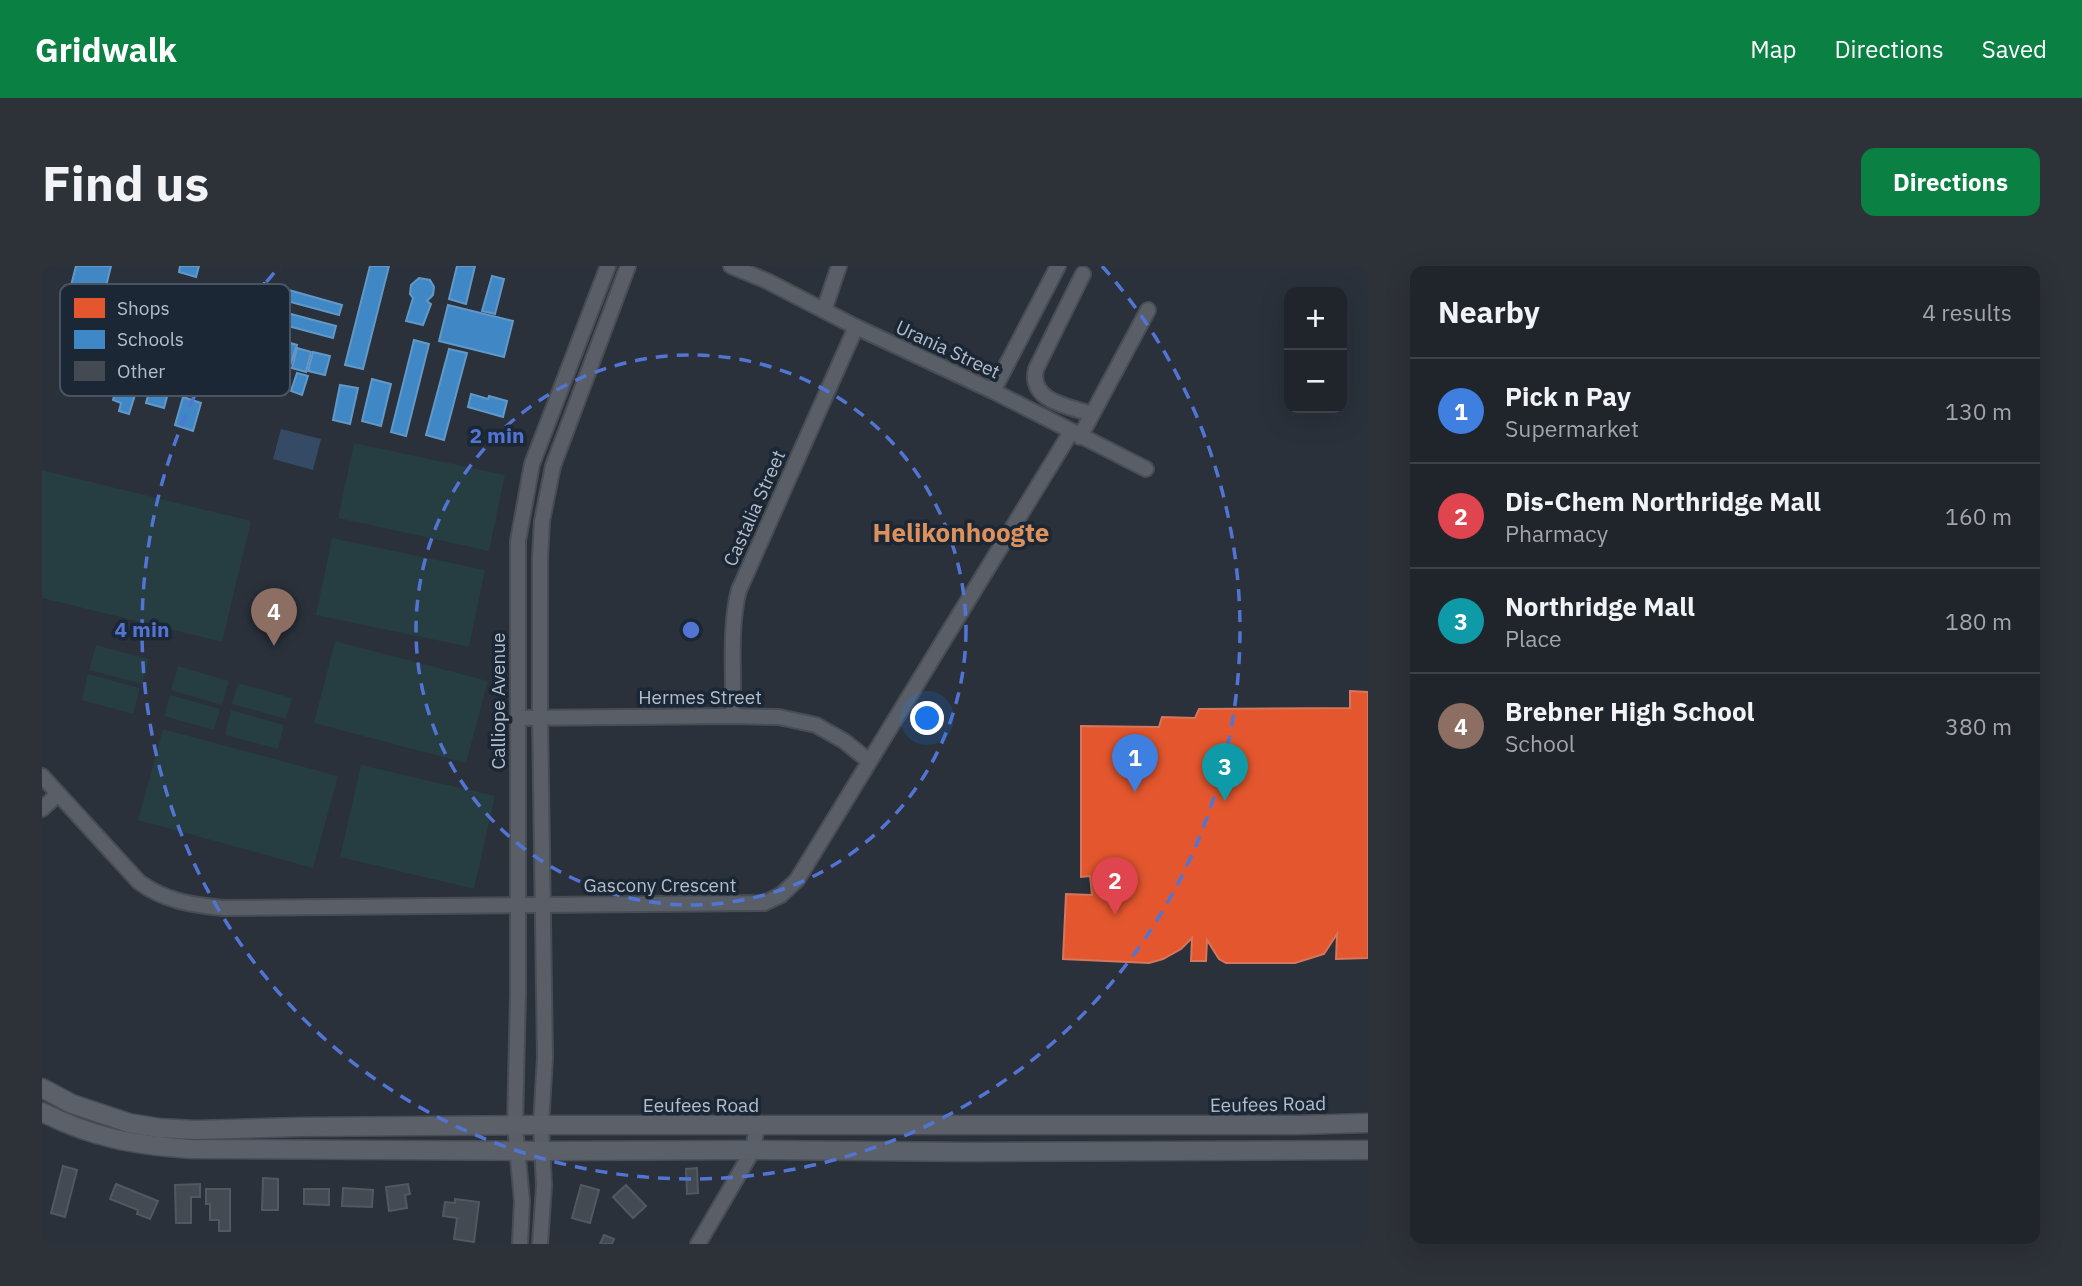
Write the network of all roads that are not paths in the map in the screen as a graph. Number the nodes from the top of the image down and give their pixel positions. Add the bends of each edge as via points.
1 (608, 266) edge
2 (628, 266) edge
3 (732, 266) edge
4 (839, 266) edge
5 (1058, 266) edge
6 (1083, 274) dead end
7 (824, 310) junction
8 (1148, 310) dead end
9 (856, 327) junction
10 (993, 391) junction
11 (1092, 414) junction
12 (1076, 435) junction
13 (1146, 469) dead end
14 (733, 716) junction
15 (540, 717) junction
16 (517, 718) junction
17 (870, 761) junction
18 (42, 776) edge
19 (58, 794) junction
20 (42, 809) edge
21 (518, 904) junction
22 (542, 904) junction
23 (42, 1088) edge
24 (42, 1112) edge
25 (1367, 1123) edge
26 (541, 1125) junction
27 (515, 1126) junction
28 (757, 1126) junction
29 (258, 1129) junction
30 (260, 1150) junction
31 (753, 1150) junction
32 (1368, 1150) edge
33 (517, 1151) junction
34 (543, 1151) junction
35 (520, 1244) edge
36 (540, 1244) edge
37 (698, 1244) edge

1 - 16 street, Calliope Avenue via 541,438 523,508 518,541
2 - 15 street via 547,489 540,558
3 - 7 street, Urania Street
4 - 7 street
5 - 10 street
6 - 11 street via 1035,378 1048,400
7 - 9 street, Urania Street
8 - 11 street, Gascony Crescent
9 - 10 street, Urania Street
9 - 14 street, Castalia Street via 739,590 733,629
10 - 12 street, Urania Street
11 - 12 street, Gascony Crescent
12 - 13 street, Urania Street
12 - 17 street, Gascony Crescent
14 - 15 street, Hermes Street
14 - 17 street, Hermes Street via 779,717 816,725
15 - 16 street, Hermes Street
15 - 22 street
16 - 21 street, Calliope Avenue
17 - 22 street, Gascony Crescent via 797,880 772,900 747,904
18 - 19 street, Gascony Crescent
19 - 20 street
19 - 21 street, Gascony Crescent via 139,882 165,898 223,908
21 - 22 street, Gascony Crescent
21 - 27 street, Calliope Avenue
22 - 26 street via 545,1057
23 - 29 main road, Eeufees Road via 72,1104 128,1123 187,1130
24 - 30 main road via 69,1126 126,1142
25 - 28 main road, Eeufees Road
26 - 27 main road, Eeufees Road
26 - 28 main road, Eeufees Road
26 - 34 street
27 - 29 main road, Eeufees Road
27 - 33 street, Calliope Avenue
28 - 31 street
29 - 30 main road
30 - 33 main road
31 - 32 main road
31 - 34 main road
31 - 37 street
33 - 34 main road
33 - 35 street, Calliope Avenue
34 - 36 street

